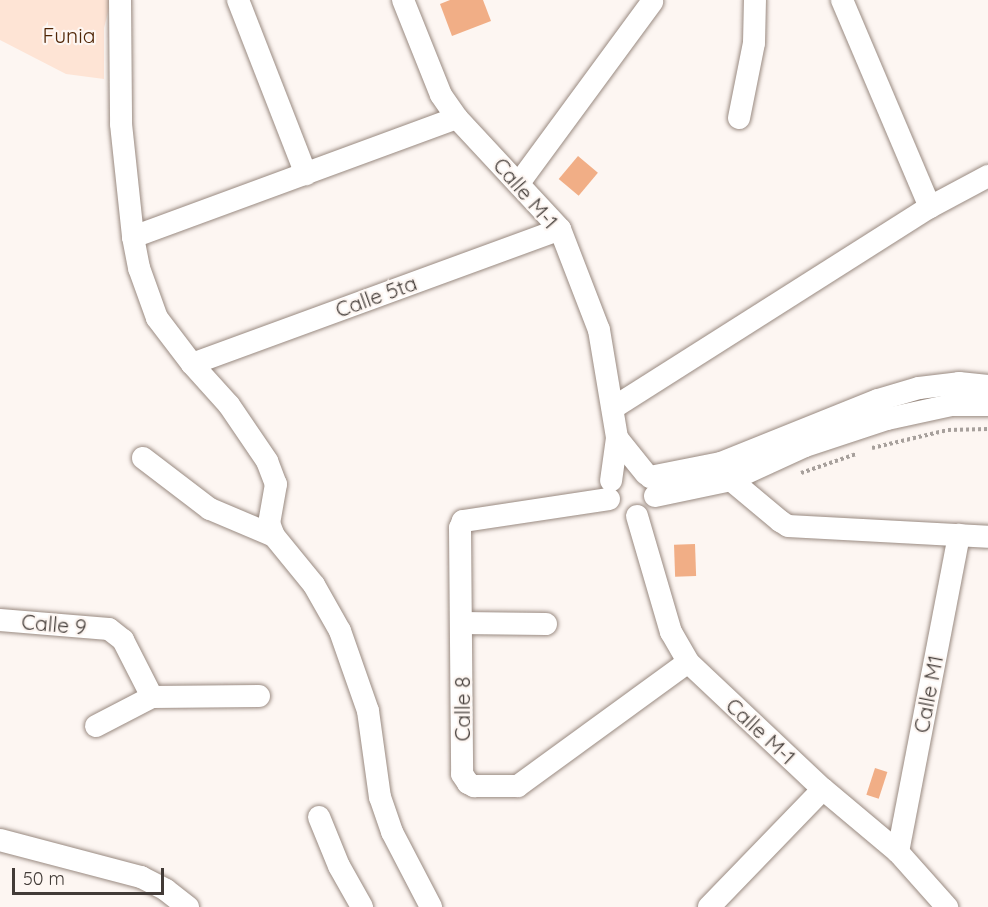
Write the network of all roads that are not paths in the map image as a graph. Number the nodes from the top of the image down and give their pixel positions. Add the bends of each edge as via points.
1 (120, 0) edge
2 (238, 0) edge
3 (403, 0) edge
4 (755, 0) edge
5 (842, 0) edge
6 (652, 1) edge
7 (457, 118) junction
8 (740, 118) dead end
9 (306, 174) junction
10 (988, 176) edge
11 (519, 183) junction
12 (930, 207) junction
13 (560, 229) junction
14 (133, 237) junction
15 (192, 364) junction
16 (988, 386) edge
17 (988, 405) edge
18 (613, 408) junction
19 (618, 438) junction
20 (143, 458) dead end
21 (731, 480) junction
22 (650, 482) junction
23 (610, 490) junction
24 (637, 516) junction
25 (959, 535) junction
26 (274, 536) junction
27 (988, 537) edge
28 (0, 620) edge
29 (461, 624) junction
30 (546, 624) dead end
31 (688, 662) junction
32 (259, 696) dead end
33 (152, 697) junction
34 (96, 726) dead end
35 (823, 789) junction
36 (318, 817) dead end
37 (0, 840) edge
38 (898, 852) junction
39 (721, 903) edge
40 (188, 907) edge
41 (362, 907) edge
42 (431, 907) edge
43 (947, 907) edge

1 - 14 street via 121,124
2 - 9 street
3 - 7 street, Calle M-1 via 441,95
4 - 8 street via 754,43
5 - 12 street
6 - 11 street
7 - 9 street
7 - 11 street, Calle M-1
9 - 14 street
10 - 12 street
11 - 13 street, Calle M-1
12 - 18 street
13 - 15 street, Calle 5ta
13 - 18 street, Calle M-1 via 599,330
14 - 15 street via 139,268 157,318
15 - 26 street via 229,405 267,461 276,484 270,523
16 - 22 street via 959,383 878,399 721,463
17 - 21 street via 928,408 847,430
18 - 19 street, Calle M-1
19 - 22 street, Calle M-1
19 - 23 street, Calle M-1
20 - 26 street via 210,509
21 - 22 street
21 - 25 street via 788,526
22 - 23 street via 627,469
22 - 24 street via 650,507
23 - 24 street via 619,513
23 - 29 street, Calle 8 via 463,521
24 - 31 street, Calle M-1 via 671,632
25 - 27 street
25 - 38 street, Calle M1
26 - 42 street via 314,585 340,631 368,711 380,797 392,832
28 - 33 street, Calle 9 via 109,629 123,640
29 - 30 street
29 - 31 street, Calle 8 via 462,774 474,786 518,786
31 - 35 street, Calle M-1
32 - 33 street
33 - 34 street
35 - 38 street, Calle M-1
35 - 39 street
36 - 41 street via 339,867
37 - 40 street via 141,878
38 - 43 street, Calle M-1

